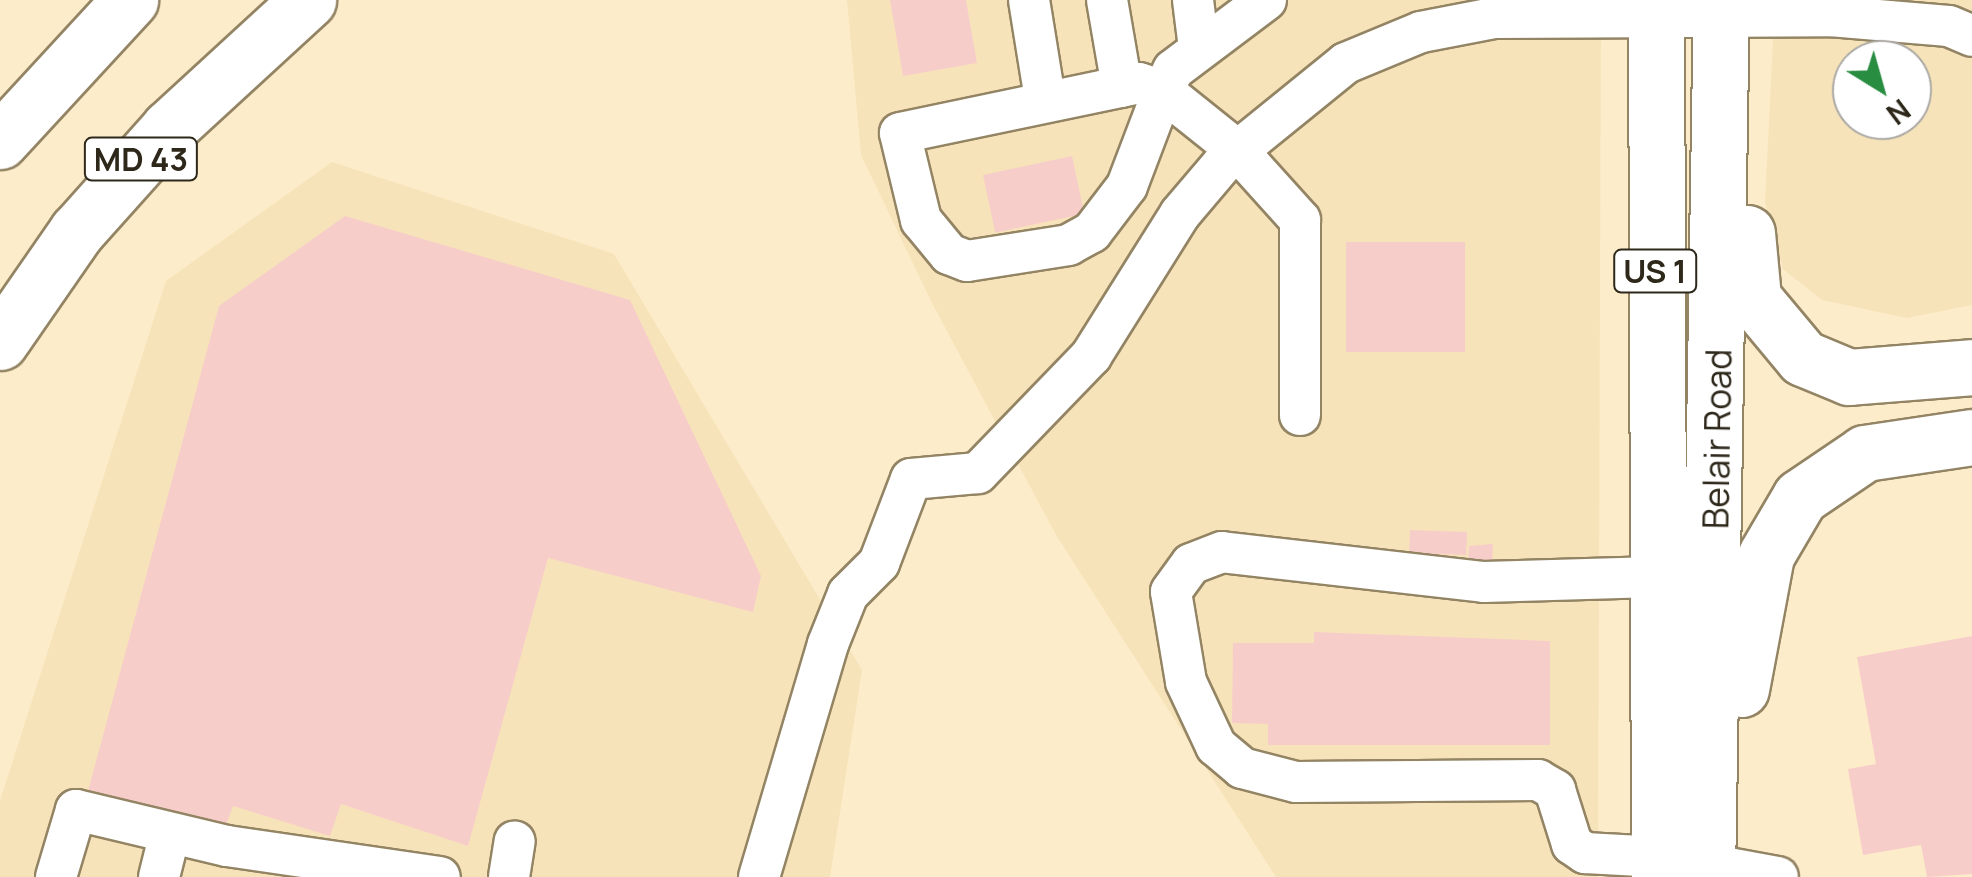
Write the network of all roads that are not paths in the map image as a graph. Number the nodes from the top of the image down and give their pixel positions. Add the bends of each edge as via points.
1 (130, 0) edge
2 (308, 0) edge
3 (1029, 0) edge
4 (1106, 0) edge
5 (1193, 0) edge
6 (1266, 0) edge
7 (1656, 7) edge
8 (1721, 7) edge
9 (1972, 36) edge
10 (1199, 48) junction
11 (1122, 87) junction
12 (1163, 91) junction
13 (1724, 92) junction
14 (1045, 100) junction
15 (0, 141) edge
16 (1237, 150) junction
17 (0, 342) edge
18 (1972, 367) edge
19 (1300, 415) dead end
20 (1972, 437) edge
21 (1715, 464) junction
22 (1656, 577) junction
23 (1713, 794) junction
24 (170, 832) junction
25 (329, 867) edge
26 (1683, 869) edge
27 (428, 874) edge
28 (56, 877) edge
29 (159, 877) edge
30 (759, 877) edge
31 (1778, 877) edge

1 - 15 highway
2 - 17 highway, MD 43 via 168,128 77,230
3 - 14 street
4 - 11 street
5 - 10 street
6 - 10 street
7 - 8 street
7 - 16 street via 1494,18 1421,32 1346,63
7 - 21 highway via 1688,75 1688,274
7 - 22 highway, Belair Road / US 1
8 - 9 street via 1918,22
8 - 13 highway, Belair Road / US 1
10 - 12 street
11 - 12 street
11 - 14 street
12 - 14 street via 1127,186 1092,232 1001,256 949,254 920,220 900,132
12 - 16 street
13 - 18 highway via 1749,288 1773,330 1804,358 1849,377
13 - 21 highway, Belair Road / US 1
16 - 19 street via 1300,220
16 - 30 street via 1180,214 1091,356 978,473 911,478 879,563 848,594 828,644
20 - 23 highway via 1852,458 1788,510 1758,582
21 - 23 highway, Belair Road / US 1
22 - 26 highway, Belair Road / US 1
22 - 26 street via 1484,582 1222,552 1191,564 1171,592 1186,682 1216,746 1242,768 1296,782 1538,780 1555,790 1572,844 1585,853
23 - 26 highway, Belair Road / US 1
24 - 25 street
24 - 28 street via 76,810
24 - 29 street
25 - 27 street
26 - 31 street

